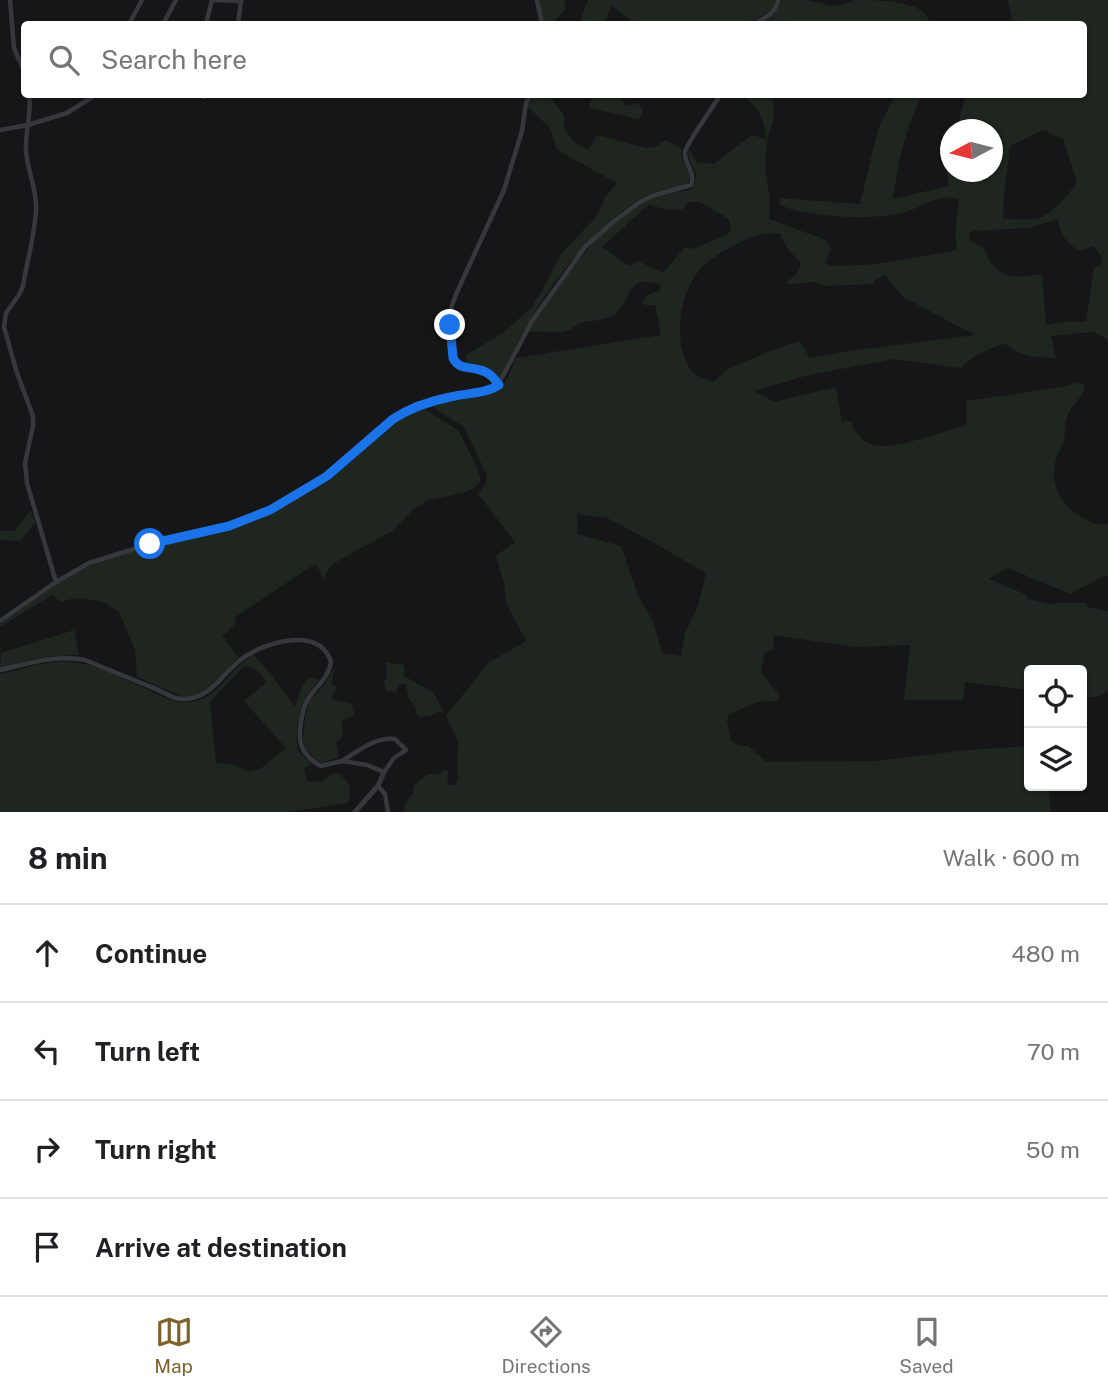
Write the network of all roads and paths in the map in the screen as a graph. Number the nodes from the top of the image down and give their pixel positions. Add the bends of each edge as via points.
1 (10, 0) edge
2 (142, 0) edge
3 (176, 0) edge
4 (213, 0) edge
5 (241, 0) edge
6 (537, 0) edge
7 (778, 0) edge
8 (131, 21) edge
9 (165, 21) edge
10 (207, 21) edge
11 (238, 21) edge
12 (541, 21) edge
13 (759, 21) edge
14 (21, 64) edge
15 (29, 98) edge
16 (90, 98) edge
17 (529, 98) edge
18 (718, 98) edge
19 (28, 125) junction
20 (0, 130) edge
21 (499, 385) junction
22 (55, 582) junction
23 (0, 621) edge
24 (0, 670) edge
25 (342, 761) junction
26 (384, 772) junction
27 (378, 786) junction
28 (355, 812) edge
29 (388, 812) edge

1 - 14 street via 14,48
2 - 8 street
3 - 9 street
4 - 5 street
4 - 10 street
5 - 11 street
6 - 12 street
7 - 13 street via 774,11
15 - 19 street
16 - 19 street via 66,113
17 - 21 street via 503,190 450,314 456,363 487,373
18 - 21 street via 686,149 691,185 640,202 585,247 532,321
19 - 20 street
19 - 22 street via 26,152 36,214 21,291 6,313 4,327 33,416 26,473
21 - 22 street via 404,412 327,476 270,510 229,526 103,558
22 - 23 street
24 - 25 street via 76,658 173,697 196,698 255,651 287,641 308,641 324,650 331,662 327,676 306,703 301,746 318,766
25 - 26 street
25 - 26 street via 377,740 395,739 406,750
26 - 27 street
27 - 28 street
27 - 29 street via 385,794

